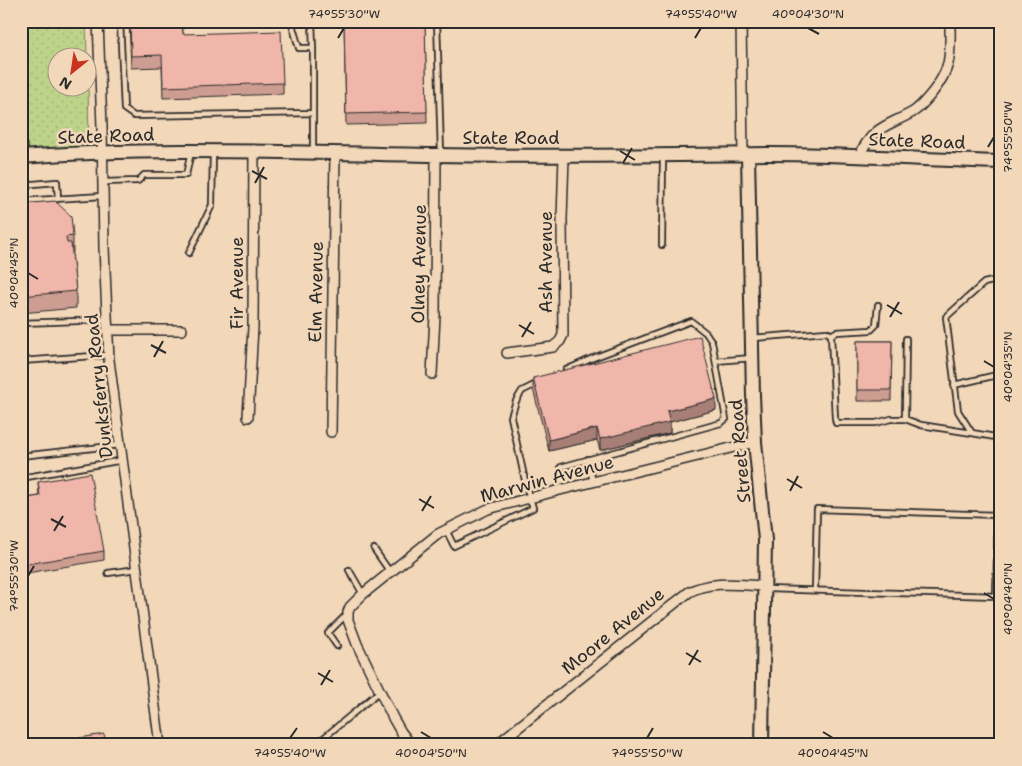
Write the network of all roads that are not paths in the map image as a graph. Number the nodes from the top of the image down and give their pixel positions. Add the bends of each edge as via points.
1 (98, 21) edge
2 (120, 21) edge
3 (291, 21) edge
4 (312, 21) edge
5 (437, 21) edge
6 (741, 21) edge
7 (950, 21) edge
8 (313, 48) junction
9 (313, 113) junction
10 (21, 136) edge
11 (213, 150) junction
12 (254, 150) junction
13 (191, 151) junction
14 (313, 152) junction
15 (102, 153) junction
16 (335, 153) junction
17 (439, 155) junction
18 (746, 155) junction
19 (564, 156) junction
20 (663, 156) junction
21 (858, 156) junction
22 (24, 157) edge
23 (1001, 162) edge
24 (103, 182) junction
25 (21, 185) edge
26 (103, 196) junction
27 (58, 199) junction
28 (21, 201) edge
29 (662, 245) dead end
30 (189, 253) dead end
31 (1001, 279) edge
32 (878, 305) dead end
33 (107, 320) junction
34 (21, 323) edge
35 (108, 330) junction
36 (182, 330) dead end
37 (831, 336) junction
38 (752, 338) junction
39 (906, 339) dead end
40 (507, 353) dead end
41 (108, 355) junction
42 (752, 358) junction
43 (21, 361) edge
44 (716, 362) junction
45 (432, 374) dead end
46 (558, 374) edge
47 (1001, 374) edge
48 (540, 382) edge
49 (954, 385) junction
50 (248, 417) dead end
51 (905, 418) junction
52 (331, 432) dead end
53 (972, 433) junction
54 (1001, 438) edge
55 (755, 442) junction
56 (120, 445) junction
57 (21, 456) edge
58 (588, 458) junction
59 (122, 460) junction
60 (561, 467) dead end
61 (21, 478) edge
62 (593, 482) junction
63 (529, 499) junction
64 (1000, 515) edge
65 (446, 530) junction
66 (374, 549) dead end
67 (137, 568) junction
68 (349, 570) dead end
69 (390, 572) junction
70 (108, 573) dead end
71 (765, 587) junction
72 (815, 590) junction
73 (363, 594) junction
74 (347, 613) junction
75 (337, 646) dead end
76 (380, 691) junction
77 (160, 745) edge
78 (315, 745) edge
79 (411, 745) edge
80 (496, 745) edge
81 (762, 745) edge

1 - 15 street, Dunksferry Road
2 - 9 lane via 124,109 134,116
3 - 8 lane via 299,48
4 - 8 lane
5 - 17 lane
6 - 18 street, Street Road
7 - 21 street via 949,63 945,77 923,104 871,135
8 - 9 lane
9 - 14 lane
10 - 22 lane
11 - 12 main road, State Road
11 - 13 main road, State Road
11 - 30 lane via 212,205
12 - 14 main road, State Road
12 - 50 street, Fir Avenue via 253,327
13 - 15 main road, State Road
13 - 24 lane via 186,175 144,175 138,181
14 - 16 main road, State Road
15 - 22 main road, State Road
15 - 24 street, Dunksferry Road
16 - 17 main road, State Road
16 - 52 street, Elm Avenue
17 - 19 main road, State Road
17 - 45 street, Olney Avenue
18 - 20 main road, State Road
18 - 21 main road, State Road
18 - 38 main road, Street Road
19 - 20 main road, State Road
19 - 40 street, Ash Avenue via 563,335 553,347
20 - 29 lane
21 - 23 main road, State Road
24 - 26 street, Dunksferry Road
25 - 27 lane via 58,182
26 - 27 lane
26 - 33 street, Dunksferry Road
27 - 28 lane
31 - 49 lane via 984,283 946,317
32 - 37 lane via 876,326 871,330 836,332
33 - 34 lane
33 - 35 street, Dunksferry Road
35 - 36 street
35 - 41 street, Dunksferry Road
37 - 38 lane via 822,332
37 - 51 lane via 836,422 876,423
38 - 42 main road, Street Road
39 - 51 lane
41 - 43 lane
41 - 56 street, Dunksferry Road
42 - 44 lane
42 - 55 main road, Street Road
44 - 46 lane via 712,342 690,321
44 - 58 lane via 726,420
47 - 49 lane
48 - 63 lane via 522,391 511,417
49 - 53 lane via 958,411
51 - 53 lane via 921,425
53 - 54 lane
55 - 62 street, Marwin Avenue
55 - 71 main road, Street Road via 764,522
56 - 57 lane
56 - 59 street, Dunksferry Road
58 - 60 lane
58 - 62 lane
59 - 61 lane
59 - 67 street, Dunksferry Road
62 - 63 street, Marwin Avenue
63 - 65 street, Marwin Avenue via 488,509
63 - 65 lane via 533,508 454,546
64 - 72 lane via 996,596
64 - 72 lane via 817,509
65 - 69 street, Marwin Avenue
66 - 69 lane
67 - 70 lane
67 - 77 street, Dunksferry Road
68 - 73 lane
69 - 73 street, Marwin Avenue
71 - 72 lane
71 - 80 street, Moore Avenue via 712,584 689,592
71 - 81 main road, Street Road
73 - 74 street, Marwin Avenue
74 - 75 lane via 328,633
74 - 76 street via 357,644
76 - 78 lane
76 - 79 street

